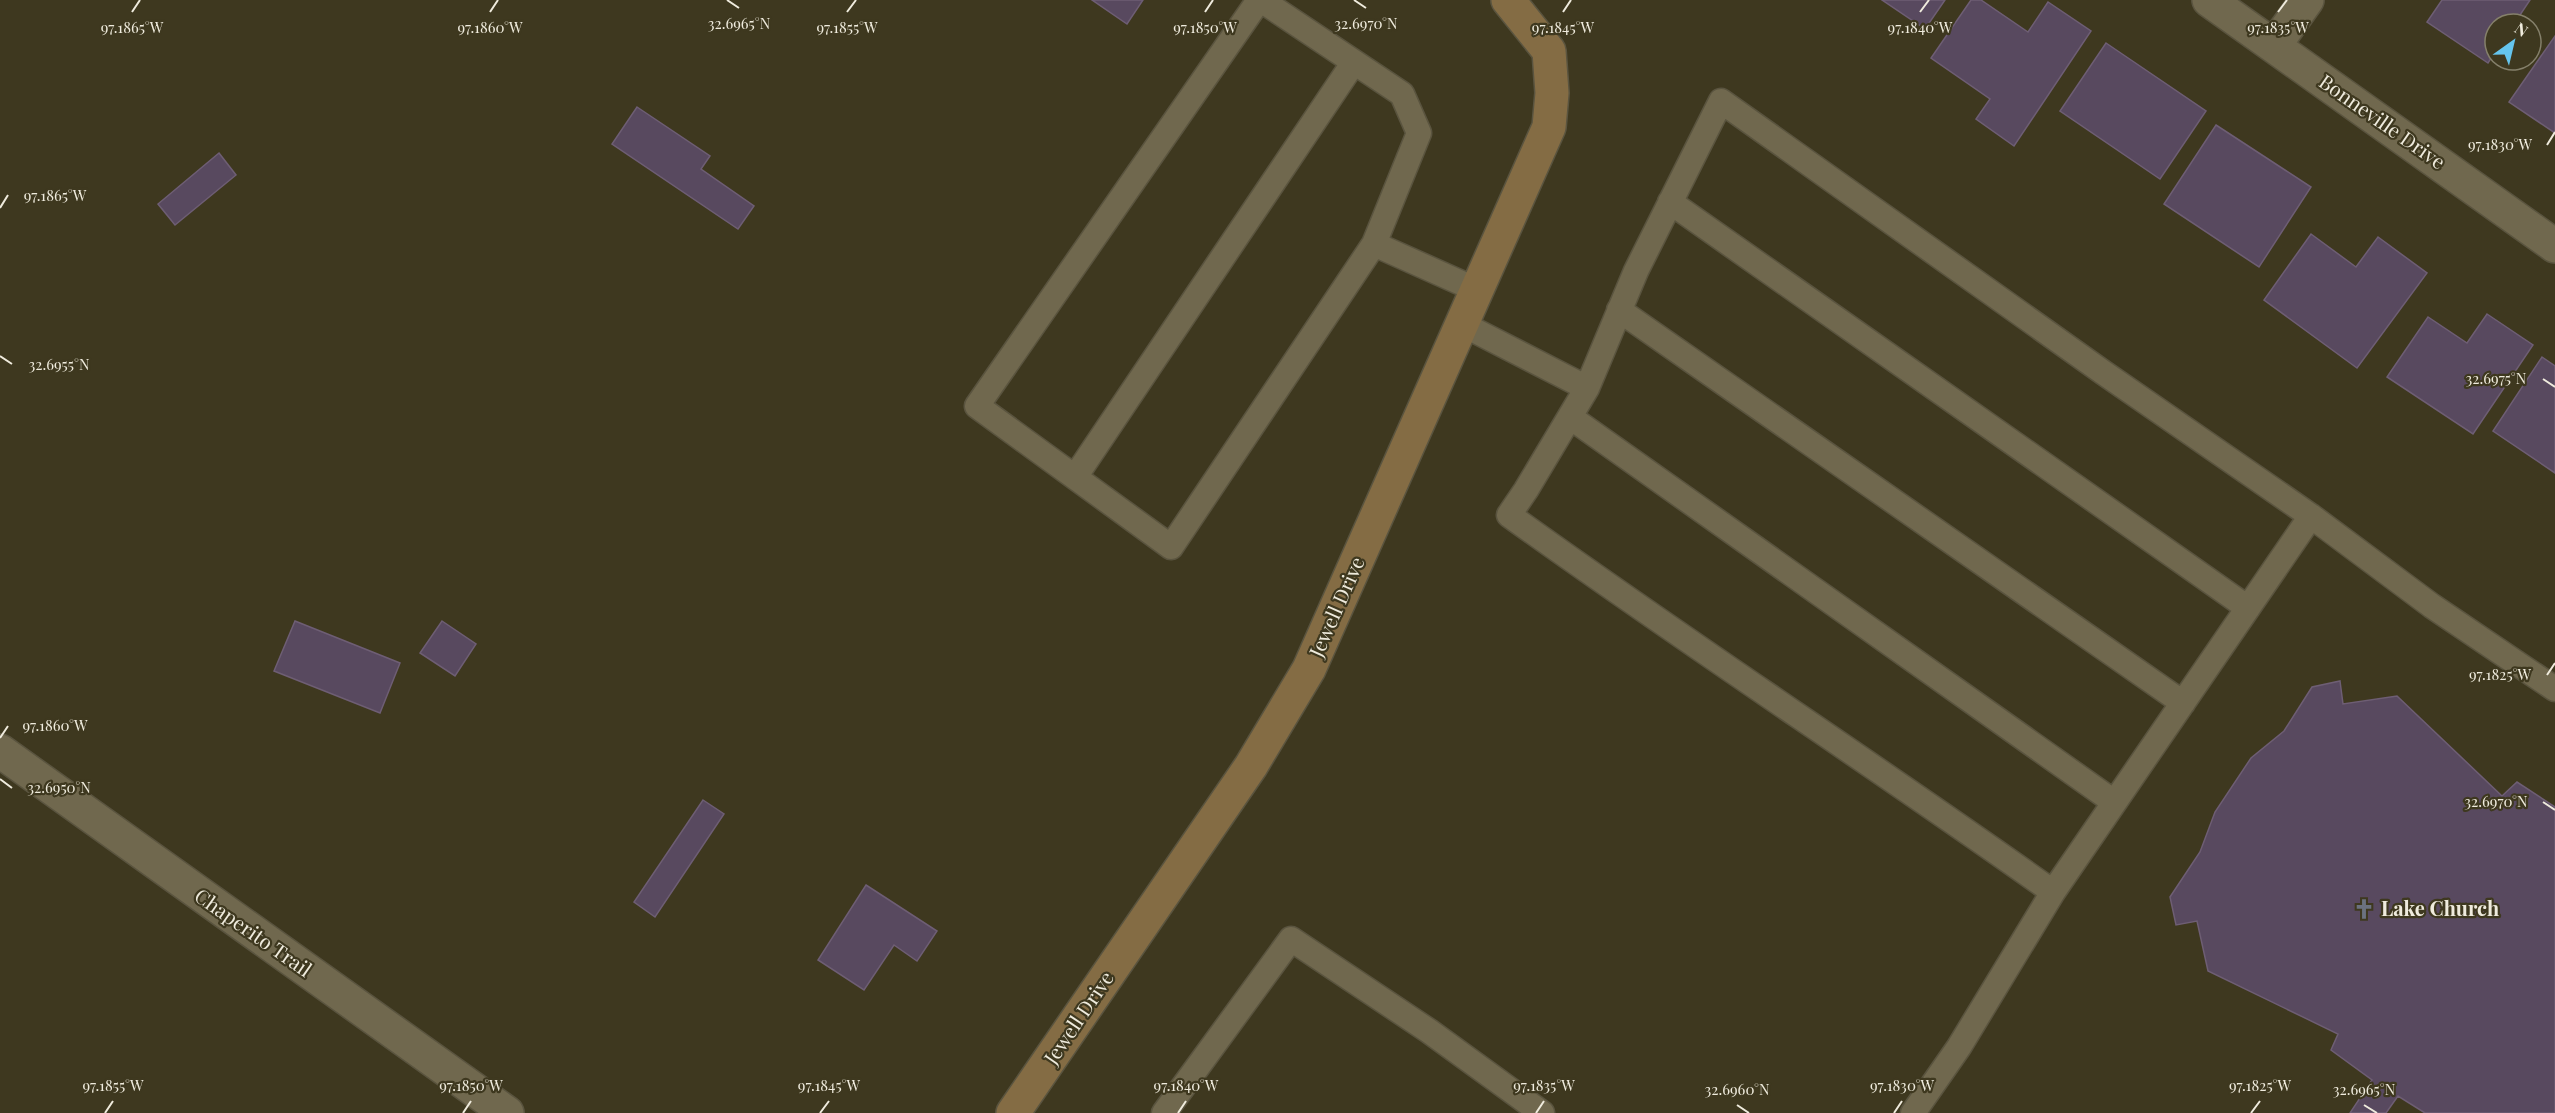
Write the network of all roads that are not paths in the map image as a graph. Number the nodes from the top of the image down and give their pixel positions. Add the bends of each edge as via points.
1 (1260, 0) edge
2 (1508, 0) edge
3 (2209, 0) edge
4 (2307, 0) edge
5 (2274, 46) junction
6 (1354, 62) junction
7 (1670, 202) junction
8 (1374, 244) junction
9 (2555, 246) edge
10 (1477, 290) junction
11 (1619, 310) junction
12 (1462, 324) junction
13 (1587, 388) junction
14 (1570, 417) junction
15 (1075, 477) junction
16 (2312, 516) junction
17 (2248, 608) junction
18 (2555, 689) edge
19 (2183, 702) junction
20 (0, 751) edge
21 (2114, 802) junction
22 (2053, 892) junction
23 (507, 1113) edge
24 (1013, 1113) edge
25 (1164, 1113) edge
26 (1542, 1113) edge
27 (1913, 1113) edge

1 - 6 lane
1 - 15 lane via 977,406
2 - 10 street, Jewell Drive via 1549,51 1549,127
3 - 5 street, Bonneville Drive
4 - 5 street
5 - 9 street, Bonneville Drive
6 - 8 lane via 1402,94 1419,133
6 - 15 lane
7 - 11 lane
7 - 16 lane via 1721,101
7 - 17 lane
8 - 10 lane
8 - 15 lane via 1171,547
10 - 12 street, Jewell Drive
11 - 13 lane
11 - 19 lane
12 - 13 lane
12 - 24 street, Jewell Drive via 1309,669 1251,766
13 - 14 lane
14 - 21 lane
14 - 22 lane via 1509,515 1622,597 1927,802
16 - 17 lane
16 - 18 lane via 2432,606
17 - 19 lane
19 - 21 lane
20 - 23 street, Chaperito Trail
21 - 22 lane
22 - 27 lane via 1959,1047
25 - 26 lane via 1291,939

